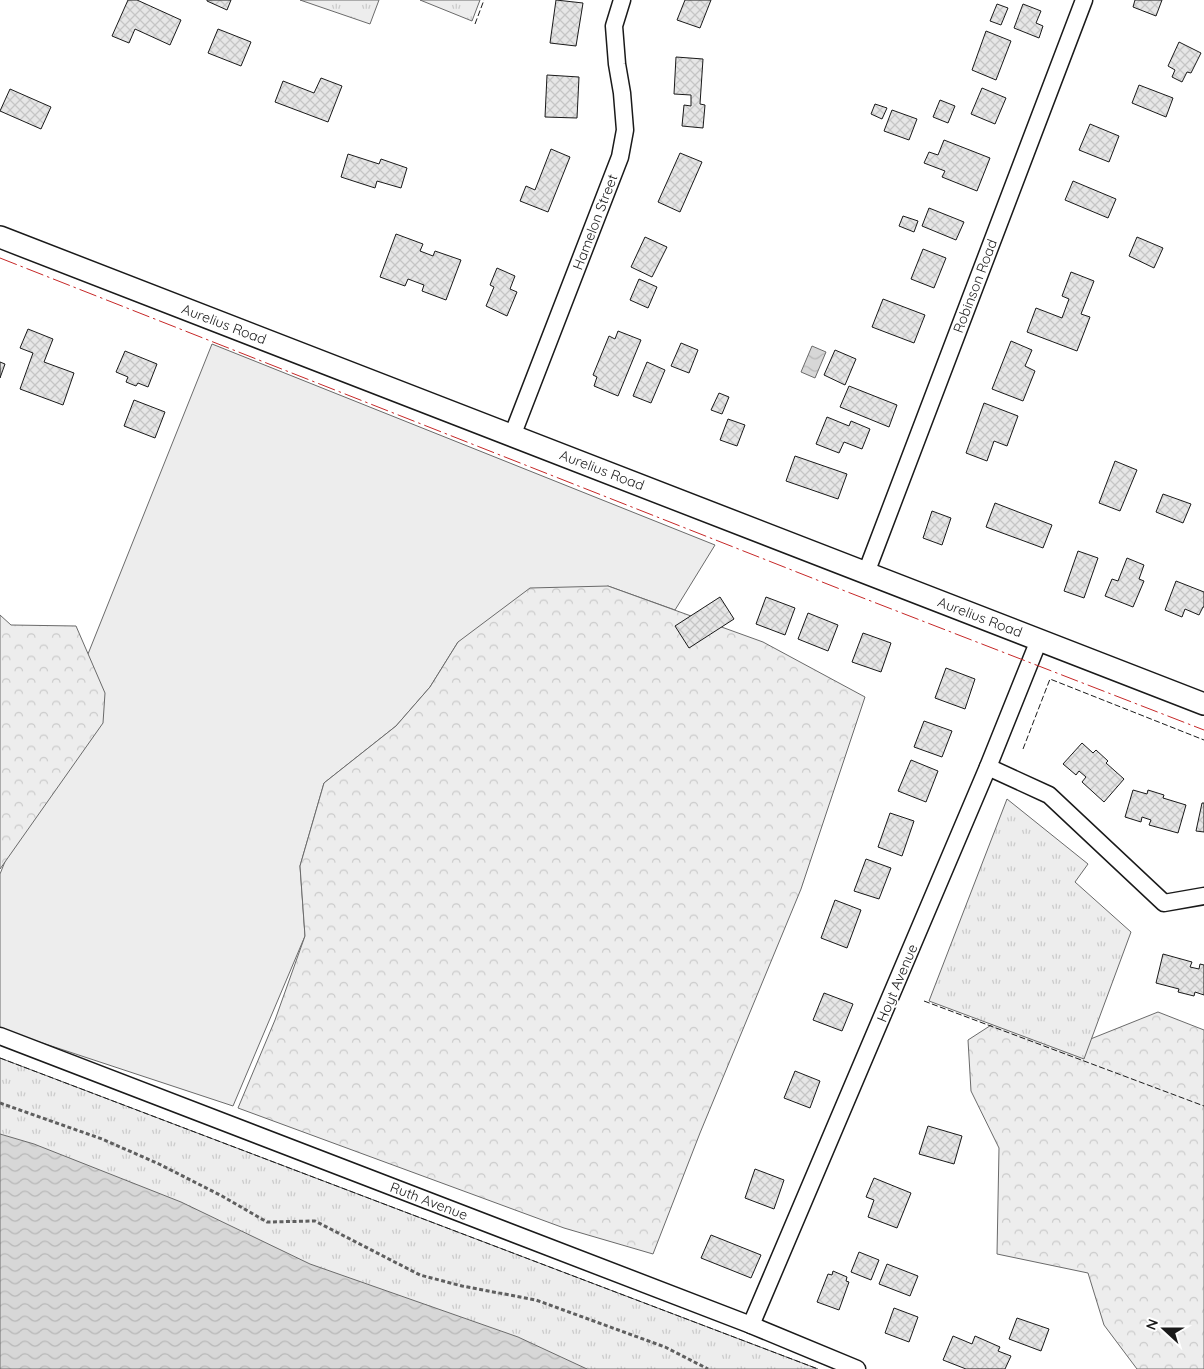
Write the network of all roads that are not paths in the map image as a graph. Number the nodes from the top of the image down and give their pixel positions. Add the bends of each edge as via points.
1 (622, 0) edge
2 (1084, 0) edge
3 (0, 237) edge
4 (512, 436) junction
5 (866, 573) junction
6 (1040, 640) junction
7 (1204, 704) edge
8 (988, 767) junction
9 (1204, 896) edge
10 (0, 1036) edge
11 (751, 1325) junction
12 (856, 1369) edge

1 - 4 street, Hamelon Street via 614,26 625,130 620,157
2 - 5 street, Robinson Road
3 - 4 street, Aurelius Road
4 - 5 street, Aurelius Road
5 - 6 street, Aurelius Road
6 - 7 street, Aurelius Road
6 - 8 street, Hoyt Avenue
8 - 9 street via 1049,795 1164,903
8 - 11 street, Hoyt Avenue
10 - 11 street, Ruth Avenue
11 - 12 street, Ruth Avenue

